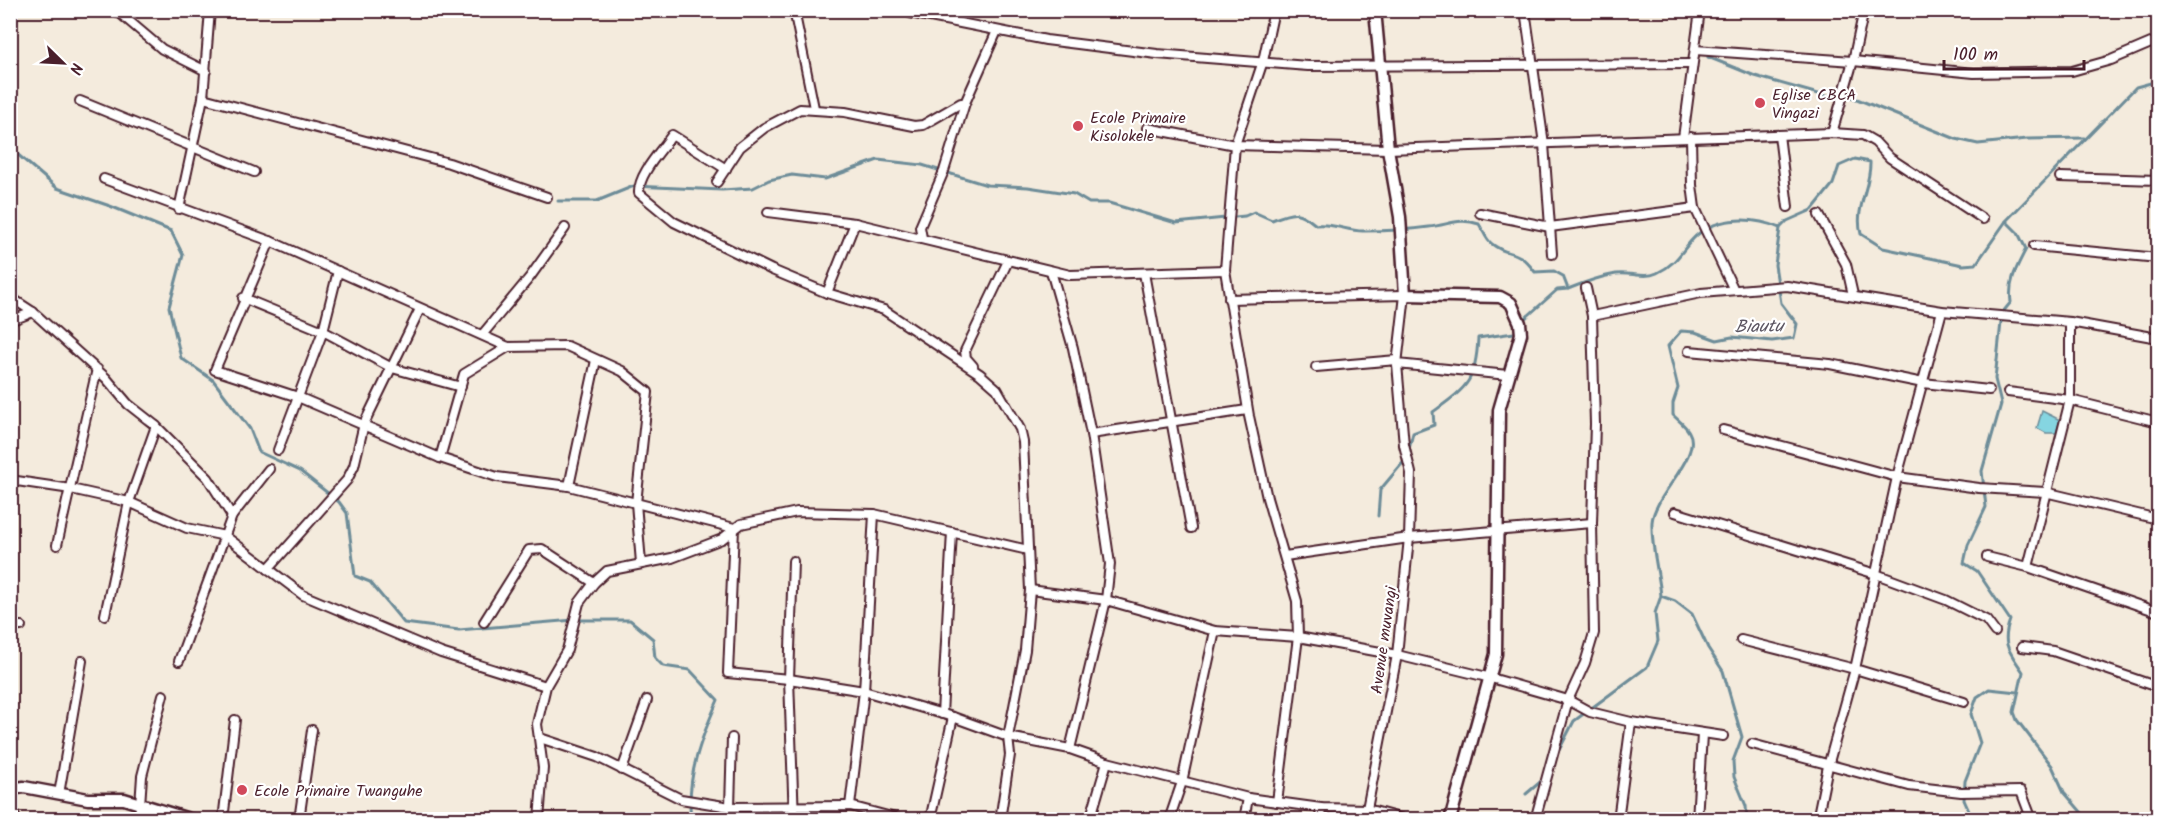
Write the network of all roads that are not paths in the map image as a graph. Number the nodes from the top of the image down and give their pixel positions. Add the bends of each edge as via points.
1 (116, 10) edge
2 (210, 10) edge
3 (794, 10) edge
4 (1274, 10) edge
5 (1375, 10) edge
6 (1525, 10) edge
7 (1700, 10) edge
8 (1864, 10) edge
9 (910, 13) dead end
10 (997, 30) junction
11 (2158, 40) edge
12 (1695, 50) junction
13 (1263, 61) junction
14 (1853, 61) junction
15 (1692, 64) junction
16 (1532, 66) junction
17 (1380, 67) junction
18 (206, 71) junction
19 (203, 98) junction
20 (80, 101) dead end
21 (965, 104) junction
22 (814, 108) junction
23 (1148, 128) dead end
24 (1832, 133) junction
25 (1779, 135) junction
26 (1687, 138) junction
27 (1544, 144) junction
28 (1235, 145) junction
29 (1388, 149) junction
30 (193, 150) junction
31 (726, 169) junction
32 (254, 172) dead end
33 (2060, 177) dead end
34 (104, 179) dead end
35 (2158, 180) edge
36 (717, 182) dead end
37 (547, 197) dead end
38 (1788, 207) dead end
39 (1695, 208) junction
40 (179, 209) junction
41 (768, 212) dead end
42 (1480, 213) dead end
43 (1819, 215) dead end
44 (1983, 219) dead end
45 (855, 223) junction
46 (1550, 227) junction
47 (565, 228) dead end
48 (922, 238) junction
49 (270, 241) junction
50 (2034, 246) dead end
51 (1552, 254) dead end
52 (2158, 258) edge
53 (1008, 261) junction
54 (1225, 270) junction
55 (338, 271) junction
56 (1051, 271) junction
57 (1144, 273) junction
58 (1586, 288) dead end
59 (1733, 288) junction
60 (827, 293) junction
61 (1405, 295) junction
62 (1853, 295) junction
63 (10, 297) edge
64 (243, 298) junction
65 (1229, 298) junction
66 (420, 309) junction
67 (1942, 311) junction
68 (33, 312) junction
69 (1592, 316) junction
70 (10, 321) edge
71 (2070, 322) junction
72 (323, 331) junction
73 (482, 335) junction
74 (2158, 338) edge
75 (508, 347) junction
76 (1689, 351) dead end
77 (596, 360) junction
78 (1397, 362) junction
79 (1316, 367) dead end
80 (392, 368) junction
81 (97, 369) junction
82 (980, 374) junction
83 (1508, 375) junction
84 (1923, 383) junction
85 (460, 387) junction
86 (1989, 390) dead end
87 (2008, 392) dead end
88 (298, 397) junction
89 (2070, 400) junction
90 (1248, 410) junction
91 (1171, 420) junction
92 (2158, 422) edge
93 (364, 424) junction
94 (156, 426) junction
95 (1723, 430) dead end
96 (1091, 435) junction
97 (278, 450) dead end
98 (440, 458) junction
99 (268, 469) dead end
100 (1897, 477) junction
101 (11, 480) edge
102 (569, 486) junction
103 (71, 489) junction
104 (2045, 492) junction
105 (129, 502) junction
106 (636, 503) junction
107 (1675, 513) dead end
108 (874, 514) junction
109 (232, 516) junction
110 (2158, 519) edge
111 (1592, 523) junction
112 (734, 528) junction
113 (1191, 528) dead end
114 (952, 532) junction
115 (1499, 532) junction
116 (225, 536) junction
117 (1409, 538) junction
118 (57, 545) dead end
119 (1028, 550) junction
120 (1285, 556) junction
121 (1988, 557) dead end
122 (793, 561) dead end
123 (641, 563) junction
124 (2028, 567) junction
125 (268, 569) junction
126 (1876, 574) junction
127 (594, 583) junction
128 (1030, 590) junction
129 (1106, 600) junction
130 (2158, 612) edge
131 (105, 615) dead end
132 (484, 622) dead end
133 (21, 626) dead end
134 (10, 627) edge
135 (1215, 631) junction
136 (1995, 632) dead end
137 (1298, 637) junction
138 (1742, 640) dead end
139 (2022, 647) dead end
140 (1397, 655) junction
141 (82, 661) dead end
142 (179, 661) dead end
143 (1855, 669) junction
144 (1491, 678) junction
145 (789, 679) junction
146 (546, 686) junction
147 (2158, 687) edge
148 (864, 691) junction
149 (164, 695) dead end
150 (647, 700) dead end
151 (1568, 700) junction
152 (1964, 702) dead end
153 (942, 714) junction
154 (953, 717) junction
155 (235, 720) dead end
156 (1631, 722) junction
157 (312, 730) dead end
158 (1702, 734) junction
159 (1723, 736) dead end
160 (1008, 737) junction
161 (540, 738) junction
162 (732, 738) dead end
163 (1752, 744) dead end
164 (1070, 749) junction
165 (1107, 762) junction
166 (1828, 766) junction
167 (622, 770) junction
168 (1182, 782) junction
169 (10, 789) edge
170 (59, 794) junction
171 (1248, 798) junction
172 (10, 802) edge
173 (140, 802) junction
174 (1276, 802) junction
175 (792, 804) junction
176 (850, 806) junction
177 (730, 807) junction
178 (1321, 808) junction
179 (1366, 809) junction
180 (16, 819) edge
181 (139, 819) edge
182 (192, 819) edge
183 (223, 819) edge
184 (299, 819) edge
185 (539, 819) edge
186 (794, 819) edge
187 (900, 819) edge
188 (930, 819) edge
189 (1000, 819) edge
190 (1090, 819) edge
191 (1169, 819) edge
192 (1244, 819) edge
193 (1320, 819) edge
194 (1407, 819) edge
195 (1450, 819) edge
196 (1535, 819) edge
197 (1618, 819) edge
198 (1697, 819) edge
199 (1817, 819) edge
200 (2032, 819) edge

1 - 18 street via 162,49
2 - 18 street
3 - 22 street
4 - 13 street
5 - 17 street
6 - 16 street
7 - 12 street
8 - 14 street
9 - 10 street
10 - 13 street via 1157,54
10 - 21 street
11 - 14 street via 2073,71 1974,73
12 - 14 street
12 - 15 street
13 - 17 street
13 - 28 street
14 - 24 street
15 - 16 street
15 - 26 street
16 - 17 street
16 - 27 street
17 - 29 street
18 - 19 street
19 - 30 street
19 - 37 street via 449,163
20 - 30 street
21 - 22 street via 914,126
21 - 48 street via 944,171 920,227
22 - 31 street via 800,109 764,128 740,147
23 - 28 street
24 - 25 street
24 - 44 street via 1863,135 1890,158
25 - 26 street
25 - 38 street
26 - 27 street
26 - 39 street
27 - 29 street
27 - 46 street
28 - 29 street
28 - 54 street
29 - 61 street via 1401,228
30 - 32 street
30 - 40 street
31 - 36 street
31 - 60 street via 672,135 644,176 639,193 674,222
33 - 35 street
34 - 40 street
39 - 46 street
39 - 59 street
40 - 49 street
41 - 45 street
42 - 46 street
43 - 62 street via 1846,264
45 - 48 street
45 - 60 street
46 - 51 street
47 - 73 street
48 - 53 street
49 - 55 street
49 - 64 street
50 - 52 street
53 - 56 street
53 - 82 street via 965,351
54 - 57 street
54 - 65 street
55 - 66 street
55 - 72 street
56 - 57 street via 1070,275
56 - 96 street via 1073,348
57 - 91 street
58 - 69 street
59 - 62 street via 1787,286
59 - 69 street
60 - 82 street via 884,310
61 - 65 street
61 - 78 street, Avenue muvangi
61 - 83 street via 1500,297 1511,303 1521,334
62 - 67 street
63 - 68 street
64 - 72 street
64 - 88 street via 215,370
65 - 90 street
66 - 73 street
66 - 80 street
67 - 71 street
67 - 84 street
68 - 70 street
68 - 81 street
69 - 111 street
71 - 74 street
71 - 89 street
72 - 80 street
72 - 88 street
73 - 75 street
75 - 77 street via 567,346
75 - 85 street via 464,374
76 - 84 street via 1830,364
77 - 102 street
77 - 106 street via 622,371 648,392
78 - 79 street
78 - 83 street
78 - 117 street, Avenue muvangi via 1404,445 1411,473
80 - 85 street
80 - 93 street
81 - 94 street via 128,404
81 - 103 street
82 - 119 street via 997,389 1020,429
83 - 115 street via 1499,410
84 - 86 street
84 - 100 street
85 - 98 street
87 - 89 street
88 - 93 street
88 - 97 street
89 - 92 street
89 - 104 street
90 - 91 street
90 - 120 street via 1267,498
91 - 96 street
91 - 113 street
93 - 98 street
93 - 125 street via 347,480
94 - 105 street
94 - 109 street via 208,478
95 - 100 street
96 - 129 street via 1110,564
98 - 102 street via 497,477
99 - 109 street
100 - 104 street
100 - 126 street
101 - 103 street
102 - 106 street
103 - 105 street
103 - 118 street
104 - 110 street
104 - 124 street
105 - 116 street via 187,528
105 - 131 street
106 - 112 street
106 - 123 street
107 - 126 street
108 - 112 street via 797,512
108 - 114 street
108 - 148 street
109 - 116 street
111 - 115 street
111 - 151 street via 1594,633
112 - 123 street via 704,548
112 - 145 street via 728,673
114 - 119 street
114 - 153 street
115 - 117 street
115 - 144 street via 1496,654
116 - 125 street
116 - 142 street
117 - 120 street
117 - 140 street, Avenue muvangi
119 - 128 street
120 - 137 street via 1297,602
121 - 124 street
122 - 145 street
123 - 127 street via 607,571
124 - 130 street
125 - 146 street via 303,596 334,610 441,652
126 - 136 street via 1946,600 1986,620
126 - 143 street
127 - 132 street via 542,549 529,550
127 - 146 street via 579,603 567,650
128 - 129 street
128 - 160 street via 1025,650
129 - 135 street
129 - 164 street
133 - 134 street
135 - 137 street
135 - 168 street
137 - 140 street
137 - 174 street
138 - 143 street
139 - 147 street via 2053,651
140 - 144 street
140 - 179 street, Avenue muvangi
141 - 170 street
143 - 152 street
143 - 166 street
144 - 151 street
144 - 195 street
145 - 148 street
145 - 175 street
146 - 161 street via 537,724
148 - 153 street
148 - 176 street
149 - 173 street via 142,776
150 - 167 street
151 - 156 street
151 - 196 street
153 - 154 street
154 - 160 street
154 - 188 street
155 - 183 street
156 - 158 street
156 - 197 street
157 - 184 street
158 - 159 street
158 - 198 street
160 - 164 street
160 - 189 street via 1010,755
161 - 167 street via 597,757
161 - 185 street via 543,768
162 - 177 street
163 - 166 street
164 - 165 street
165 - 168 street
165 - 190 street
166 - 199 street
166 - 200 street via 1909,786 1965,792 2021,791
167 - 177 street via 681,800
168 - 171 street
168 - 191 street
169 - 170 street via 24,787
170 - 173 street via 88,800
171 - 174 street
171 - 192 street
172 - 180 street
173 - 181 street
173 - 182 street
174 - 178 street
175 - 176 street
175 - 177 street
175 - 186 street
176 - 187 street
178 - 179 street
178 - 193 street
179 - 194 street

